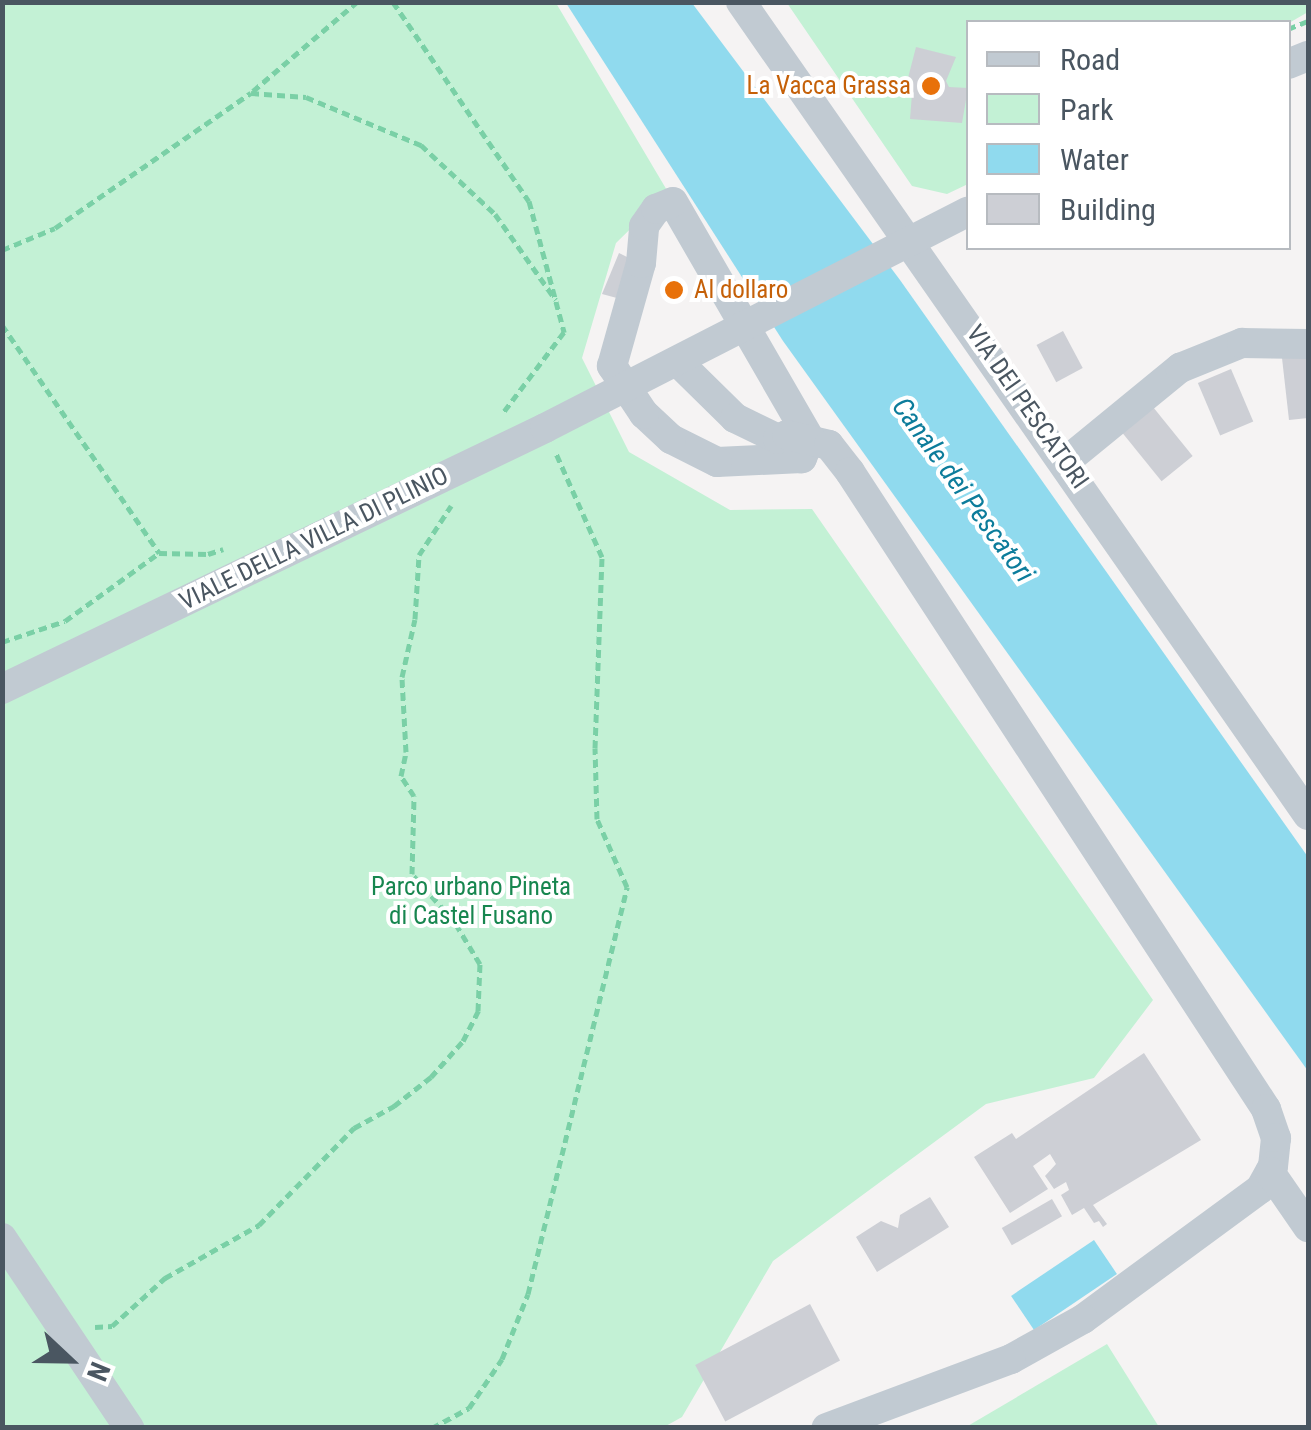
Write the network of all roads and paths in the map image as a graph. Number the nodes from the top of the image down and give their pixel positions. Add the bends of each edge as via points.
1 (357, 2) edge
2 (393, 2) edge
3 (741, 2) edge
4 (251, 93) junction
5 (966, 213) edge
6 (901, 244) junction
7 (2, 250) edge
8 (556, 300) junction
9 (2, 325) edge
10 (750, 326) junction
11 (1308, 344) edge
12 (677, 361) junction
13 (625, 387) junction
14 (502, 414) dead end
15 (544, 428) junction
16 (810, 438) junction
17 (1065, 462) junction
18 (454, 471) junction
19 (158, 553) dead end
20 (2, 690) edge
21 (1308, 815) edge
22 (1270, 1172) junction
23 (1308, 1227) edge
24 (2, 1238) edge
25 (79, 1351) junction
26 (129, 1428) edge
27 (432, 1428) edge
28 (826, 1428) edge

1 - 4 path
2 - 8 path via 530,201
3 - 6 street, VIA DEI PESCATORI
4 - 7 path via 55,228
4 - 8 path via 306,97 421,145 495,214
5 - 6 street, VIALE DELLA VILLA DI PLINIO
6 - 10 street, VIALE DELLA VILLA DI PLINIO
6 - 17 street, VIA DEI PESCATORI
8 - 14 path via 564,332
9 - 19 path
10 - 12 street, VIALE DELLA VILLA DI PLINIO
10 - 13 street via 673,202 656,209 644,226 641,263 612,366
10 - 16 street
11 - 17 street via 1242,342 1180,368
12 - 13 street, VIALE DELLA VILLA DI PLINIO
12 - 16 street via 745,424 778,439
13 - 15 street, VIALE DELLA VILLA DI PLINIO
13 - 16 street via 671,439 717,462 802,458
15 - 18 street, VIALE DELLA VILLA DI PLINIO
15 - 27 path via 602,557 597,819 627,886 528,1294 502,1359 469,1408
16 - 22 street via 829,446 850,472 1266,1108 1276,1138
17 - 21 street, VIA DEI PESCATORI
18 - 20 street, VIALE DELLA VILLA DI PLINIO
18 - 25 path via 461,488 419,555 402,677 401,776 414,796 412,874 454,921 480,964 478,1012 463,1042 430,1078 354,1128 258,1225 164,1278 112,1326 92,1328 88,1346
22 - 23 street
22 - 28 street via 1251,1198 1049,1340
24 - 25 street
25 - 26 street

